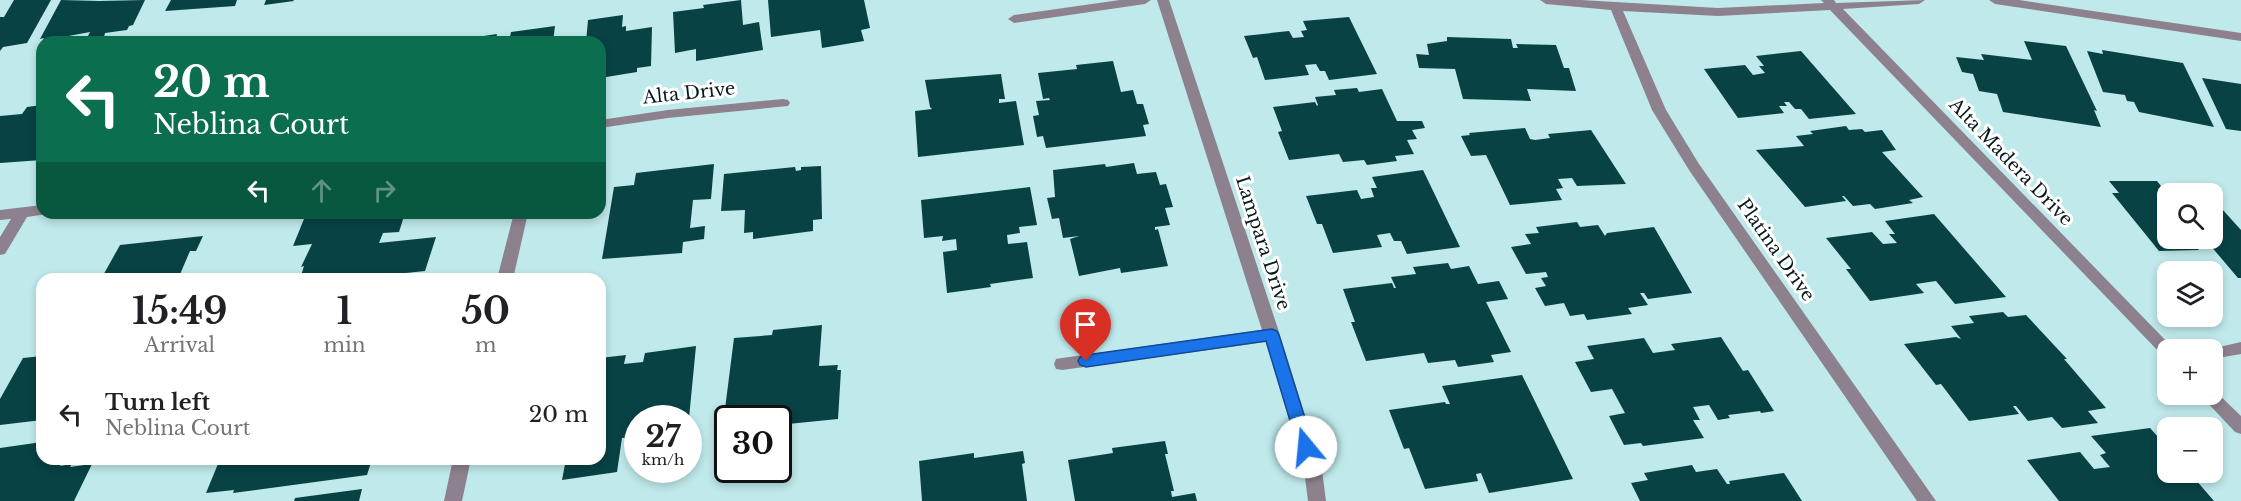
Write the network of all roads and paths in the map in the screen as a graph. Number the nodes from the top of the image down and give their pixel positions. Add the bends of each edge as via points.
1 (1145, 0) edge
2 (1163, 0) edge
3 (1545, 0) edge
4 (1919, 0) edge
5 (1995, 0) edge
6 (1830, 4) edge
7 (1616, 8) junction
8 (1014, 19) dead end
9 (2241, 37) edge
10 (783, 103) dead end
11 (606, 123) edge
12 (36, 211) edge
13 (23, 212) junction
14 (0, 215) edge
15 (520, 219) edge
16 (0, 250) edge
17 (506, 273) edge
18 (1272, 335) junction
19 (2157, 340) edge
20 (2241, 348) edge
21 (2223, 351) edge
22 (1062, 364) dead end
23 (2220, 405) edge
24 (2241, 427) edge
25 (461, 465) edge
26 (453, 501) edge
27 (1317, 501) edge
28 (1927, 501) edge

1 - 8 street
2 - 18 street, Lampara Drive
3 - 7 street
4 - 6 street
5 - 9 street
6 - 7 street via 1717,12
6 - 19 street, Alta Madera Drive
7 - 28 street, Platina Drive via 1659,110 1694,167
10 - 11 street, Alta Drive
12 - 13 street
13 - 14 street
13 - 16 street
15 - 17 street
18 - 22 street
18 - 27 street, Lampara Drive via 1313,470
20 - 21 street
23 - 24 street
25 - 26 street

